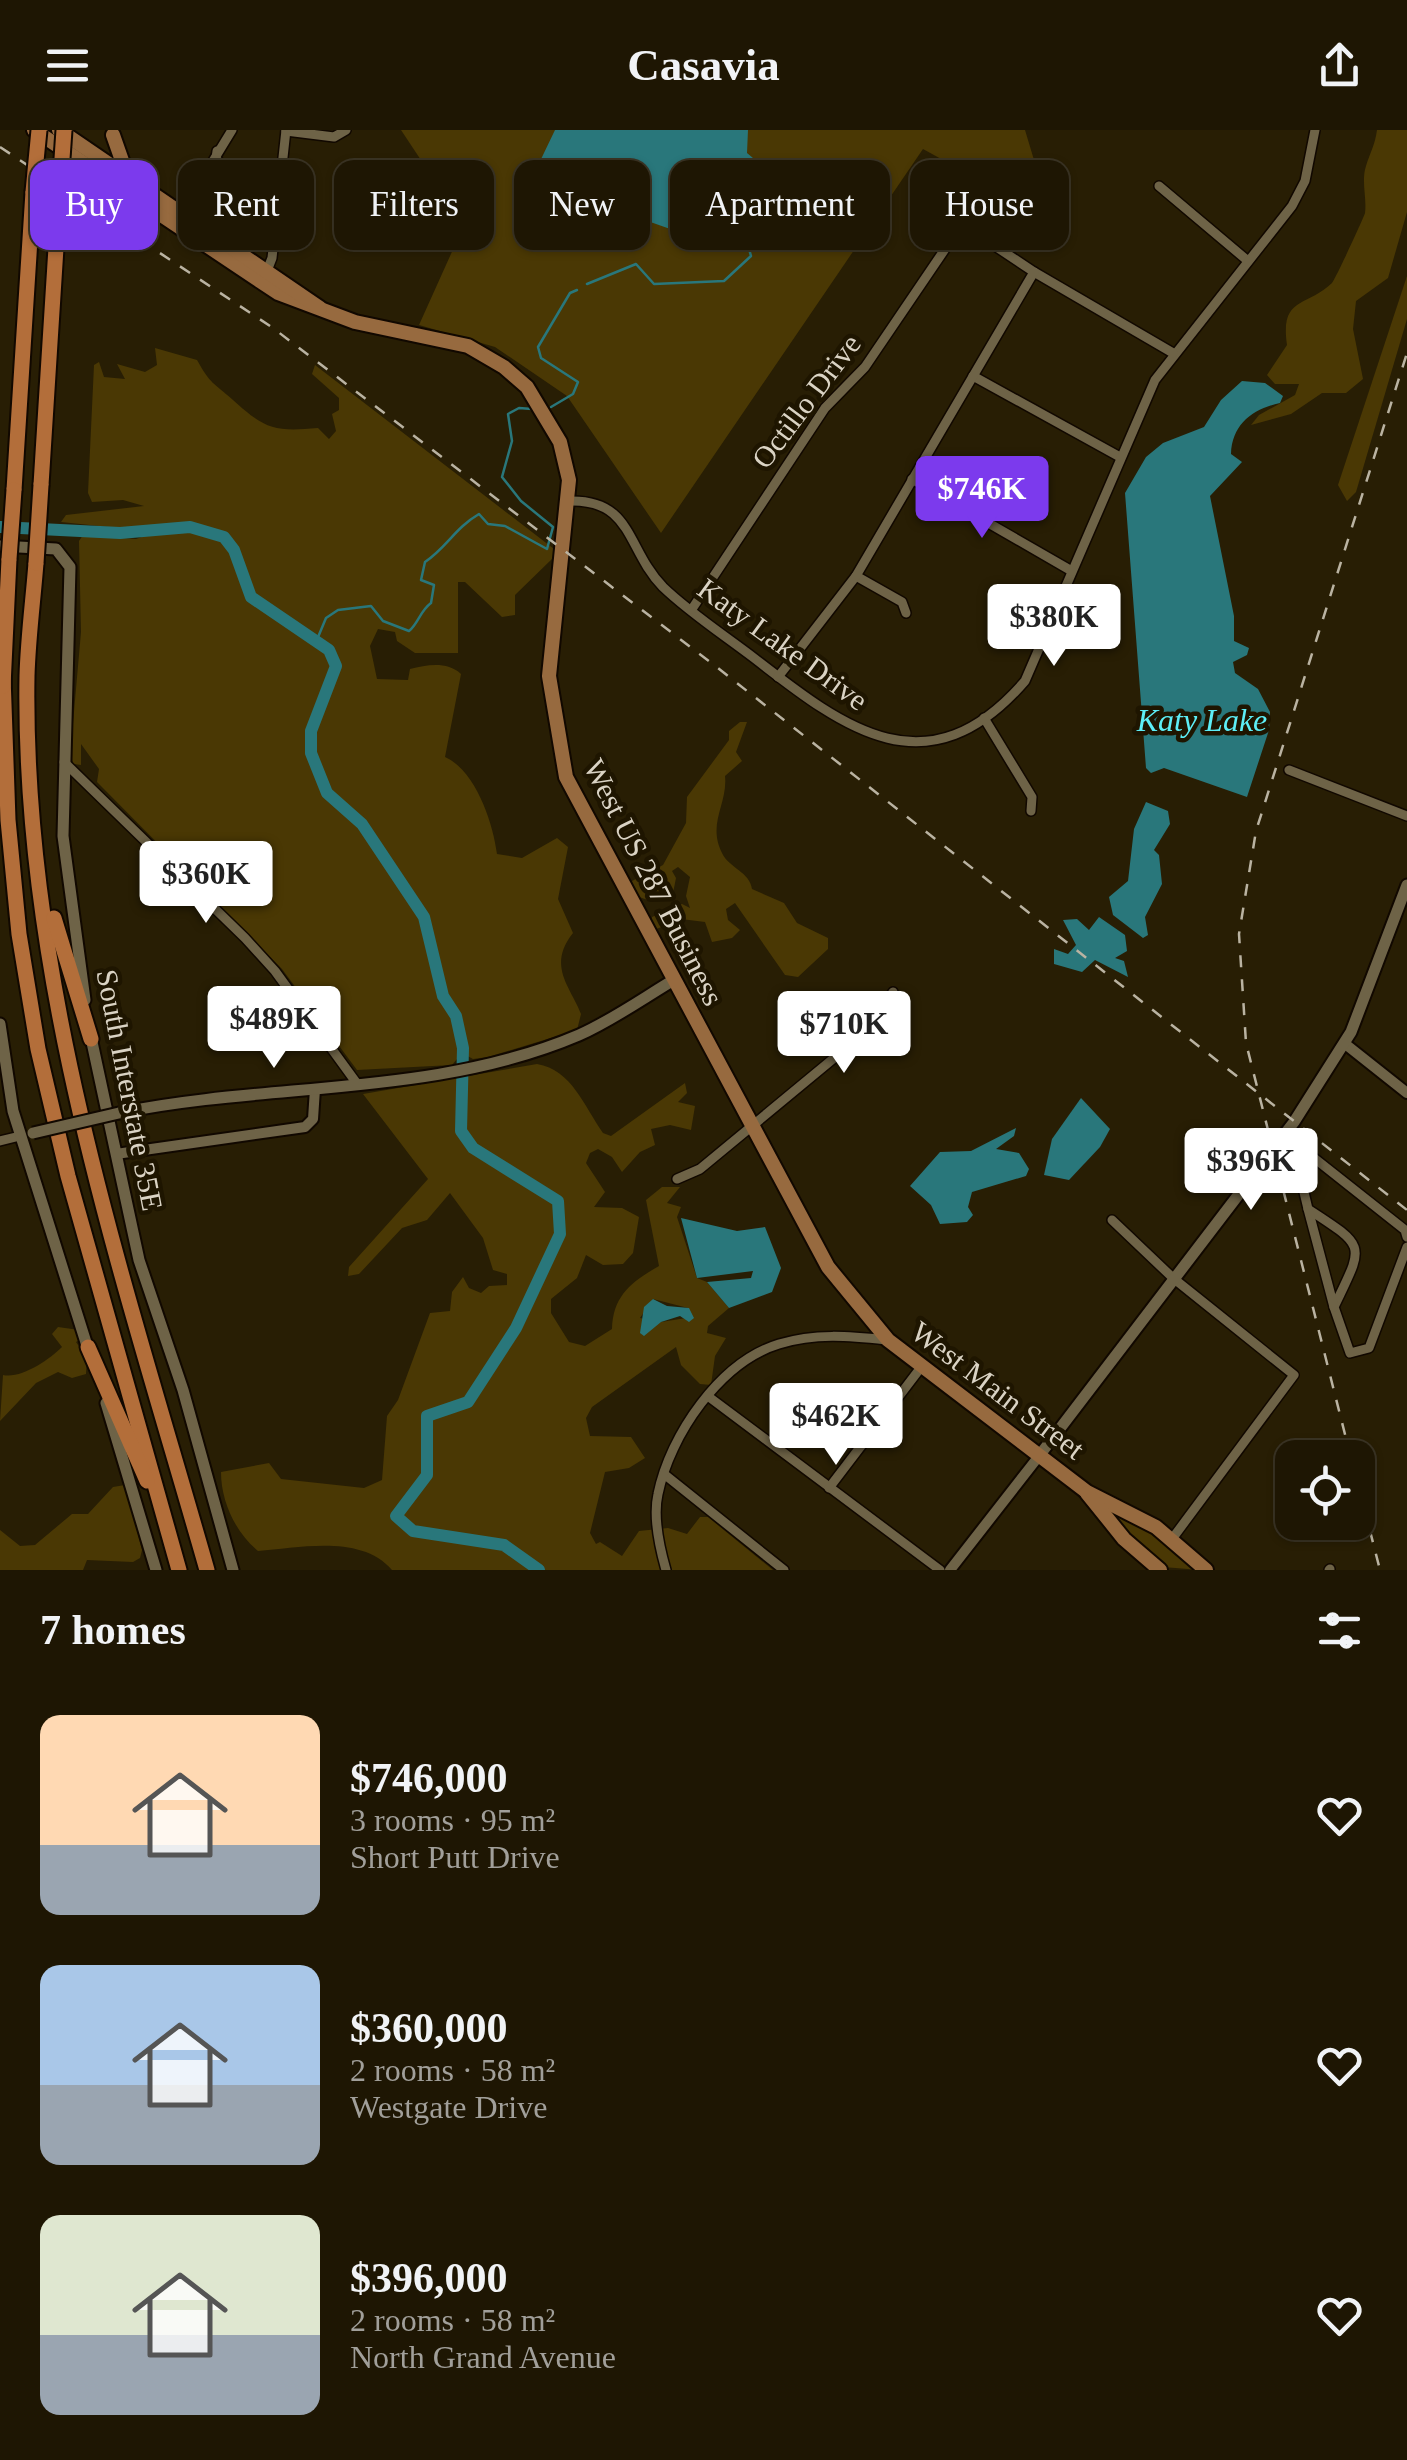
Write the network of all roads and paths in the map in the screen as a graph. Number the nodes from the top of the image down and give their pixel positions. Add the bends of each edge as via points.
1 (37, 130) edge
2 (62, 130) edge
3 (232, 130) edge
4 (286, 130) edge
5 (346, 130) edge
6 (1315, 130) edge
7 (113, 136) edge
8 (217, 151) junction
9 (93, 158) junction
10 (97, 160) edge
11 (121, 160) edge
12 (212, 160) edge
13 (216, 160) edge
14 (282, 160) edge
15 (1159, 186) dead end
16 (158, 198) edge
17 (269, 250) edge
18 (1248, 260) junction
19 (1034, 272) junction
20 (264, 277) junction
21 (1173, 353) junction
22 (973, 376) junction
23 (1120, 456) junction
24 (912, 479) junction
25 (569, 501) junction
26 (4, 552) edge
27 (1070, 570) junction
28 (856, 576) junction
29 (692, 609) junction
30 (906, 613) dead end
31 (3, 676) junction
32 (778, 676) junction
33 (984, 718) junction
34 (0, 755) edge
35 (62, 760) junction
36 (1289, 770) dead end
37 (1031, 810) dead end
38 (1407, 816) edge
39 (34, 823) junction
40 (1407, 885) edge
41 (672, 981) junction
42 (893, 992) dead end
43 (0, 1024) edge
44 (91, 1039) junction
45 (1344, 1044) junction
46 (4, 1085) edge
47 (358, 1085) junction
48 (315, 1090) junction
49 (1407, 1093) edge
50 (752, 1128) junction
51 (20, 1136) junction
52 (1282, 1140) junction
53 (0, 1141) edge
54 (116, 1154) junction
55 (677, 1179) dead end
56 (1308, 1209) junction
57 (1112, 1220) dead end
58 (1407, 1237) edge
59 (1407, 1247) edge
60 (1173, 1278) junction
61 (1334, 1307) junction
62 (888, 1340) junction
63 (88, 1347) junction
64 (922, 1366) junction
65 (708, 1396) junction
66 (1039, 1456) junction
67 (664, 1474) junction
68 (829, 1488) junction
69 (1087, 1492) junction
70 (1172, 1539) junction
71 (172, 1547) junction
72 (1152, 1568) edge
73 (156, 1570) edge
74 (179, 1570) edge
75 (208, 1570) edge
76 (233, 1570) edge
77 (663, 1570) edge
78 (784, 1570) edge
79 (940, 1570) edge
80 (950, 1570) edge
81 (1206, 1570) edge

1 - 9 main road, West US 287 Business
1 - 26 highway, bridge via 14,490
2 - 9 main road, West US 287 Business
2 - 39 highway, bridge via 27,676
3 - 8 street
4 - 5 street via 334,137
4 - 14 street
6 - 18 street, Katy Lake Drive via 1299,194
7 - 9 main road
7 - 11 main road
8 - 12 street
8 - 13 street
9 - 10 main road, West US 287 Business
9 - 20 main road, West US 287 Business
15 - 18 street
16 - 20 main road, West US 287 Business
17 - 20 street
18 - 21 street, Katy Lake Drive
19 - 21 street
19 - 22 street
19 - 29 street, Octillo Drive via 962,224 864,367 825,408
20 - 25 main road, West US 287 Business via 325,311 454,342 504,366 538,400 555,430
21 - 23 street, Katy Lake Drive
22 - 23 street
22 - 24 street
23 - 27 street, Katy Lake Drive
24 - 27 street
24 - 28 street
25 - 29 street, Katy Lake Drive via 611,508 660,584
25 - 41 main road, West US 287 Business via 548,676 557,742 582,812
26 - 31 highway
26 - 35 main road, South Interstate 35E via 56,549 68,560
27 - 33 street, Katy Lake Drive via 1025,681
28 - 30 street via 902,602
28 - 32 street
29 - 32 street, Katy Lake Drive
31 - 34 highway
31 - 71 highway via 8,820 38,1049
32 - 33 street, Katy Lake Drive via 844,725 890,739 932,739
33 - 37 street via 1032,797
35 - 44 main road, South Interstate 35E via 63,836
35 - 47 street via 275,971
36 - 38 street
39 - 44 highway via 56,928
39 - 75 highway via 74,1092
40 - 45 main road
41 - 47 main road via 580,1034 478,1065
41 - 50 main road, West US 287 Business
42 - 50 street via 874,1026
43 - 46 main road
44 - 54 main road, South Interstate 35E
45 - 49 street
45 - 52 main road
46 - 51 main road
47 - 48 main road
48 - 51 main road, bridge via 174,1101
48 - 54 street via 313,1119 305,1128
50 - 55 street
50 - 62 main road, West US 287 Business via 828,1267
51 - 53 street
51 - 63 main road
52 - 56 street via 1297,1163
52 - 58 street
52 - 60 main road
54 - 76 main road, South Interstate 35E via 144,1276
56 - 61 street
56 - 61 street via 1357,1247
57 - 60 street
59 - 61 street via 1370,1348 1347,1350
60 - 66 main road
60 - 70 street via 1294,1378
62 - 64 main road, West Main Street
62 - 65 street, West Main Street via 834,1334 776,1344 741,1364
63 - 71 highway
63 - 73 main road
64 - 66 main road, West Main Street
64 - 68 street
65 - 67 street, West Main Street
65 - 68 street
66 - 69 main road, West Main Street
66 - 80 street
67 - 77 street, West Main Street via 656,1509
67 - 78 street
68 - 79 street
69 - 70 main road, West Main Street
69 - 72 main road, West Main Street
70 - 81 main road, West Main Street
71 - 74 highway

